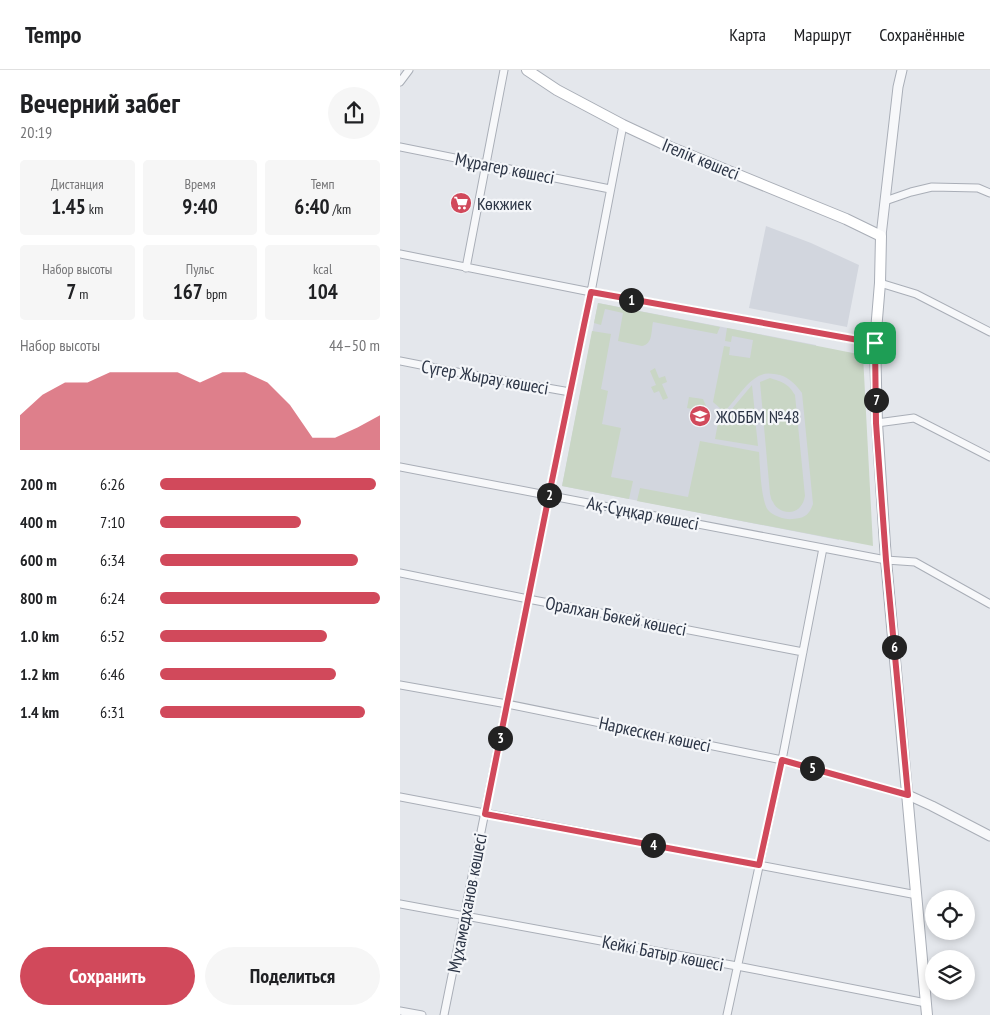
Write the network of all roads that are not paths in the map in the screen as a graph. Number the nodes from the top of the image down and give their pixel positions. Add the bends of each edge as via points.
1 (409, 70) edge
2 (504, 70) edge
3 (527, 70) edge
4 (902, 70) edge
5 (400, 82) edge
6 (623, 125) junction
7 (400, 147) edge
8 (486, 165) junction
9 (610, 189) junction
10 (990, 193) edge
11 (886, 201) junction
12 (881, 236) junction
13 (400, 254) edge
14 (466, 268) junction
15 (880, 283) junction
16 (591, 292) junction
17 (990, 332) edge
18 (875, 343) junction
19 (400, 361) edge
20 (570, 392) junction
21 (876, 423) junction
22 (990, 457) edge
23 (400, 467) edge
24 (549, 495) junction
25 (823, 548) junction
26 (886, 560) junction
27 (400, 573) edge
28 (528, 599) junction
29 (990, 604) edge
30 (803, 652) junction
31 (400, 685) edge
32 (507, 704) junction
33 (782, 760) junction
34 (908, 795) junction
35 (400, 797) edge
36 (485, 814) junction
37 (990, 836) edge
38 (759, 865) junction
39 (917, 895) junction
40 (400, 904) edge
41 (464, 916) junction
42 (737, 966) junction
43 (926, 1002) junction
44 (400, 1011) edge
45 (422, 1015) edge
46 (444, 1015) edge
47 (727, 1015) edge
48 (927, 1015) edge

1 - 5 street
2 - 8 street
3 - 6 main road, Ігелік көшесі
4 - 11 street
6 - 9 street, Мұхамедханов көшесі
6 - 12 main road, Ігелік көшесі
7 - 8 street, Мұрагер көшесі
8 - 9 street, Мұрагер көшесі
8 - 14 street
9 - 16 street, Мұхамедханов көшесі
10 - 11 street via 978,188 932,187
11 - 12 street
12 - 15 main road
13 - 14 street
14 - 16 street
15 - 17 street via 916,294
15 - 18 main road
16 - 18 street
16 - 20 street, Мұхамедханов көшесі
18 - 21 main road
19 - 20 street, Сүгер Жырау көшесі
20 - 24 street, Мұхамедханов көшесі
21 - 22 street via 914,418
21 - 26 main road
23 - 24 street, Ақ-Сұңқар көшесі
24 - 25 street, Ақ-Сұңқар көшесі
24 - 28 street, Мұхамедханов көшесі
25 - 26 street, Ақ-Сұңқар көшесі
25 - 30 street
26 - 29 street, Ақ-Сұңқар көшесі via 915,562
26 - 34 main road
27 - 28 street, Оралхан Бөкей көшесі
28 - 30 street, Оралхан Бөкей көшесі
28 - 32 street, Мұхамедханов көшесі
30 - 33 street
31 - 32 street, Наркескен көшесі
32 - 33 street, Наркескен көшесі
32 - 36 street, Мұхамедханов көшесі
33 - 34 street, Наркескен көшесі
33 - 38 street
34 - 37 street
34 - 39 main road
35 - 36 street
36 - 38 street
36 - 41 street, Мұхамедханов көшесі
38 - 39 street
38 - 42 street
39 - 43 main road
40 - 41 street, Кейкі Батыр көшесі
41 - 42 street, Кейкі Батыр көшесі
41 - 46 street, Мұхамедханов көшесі
42 - 43 street, Кейкі Батыр көшесі
42 - 47 street
43 - 48 main road
44 - 45 street

